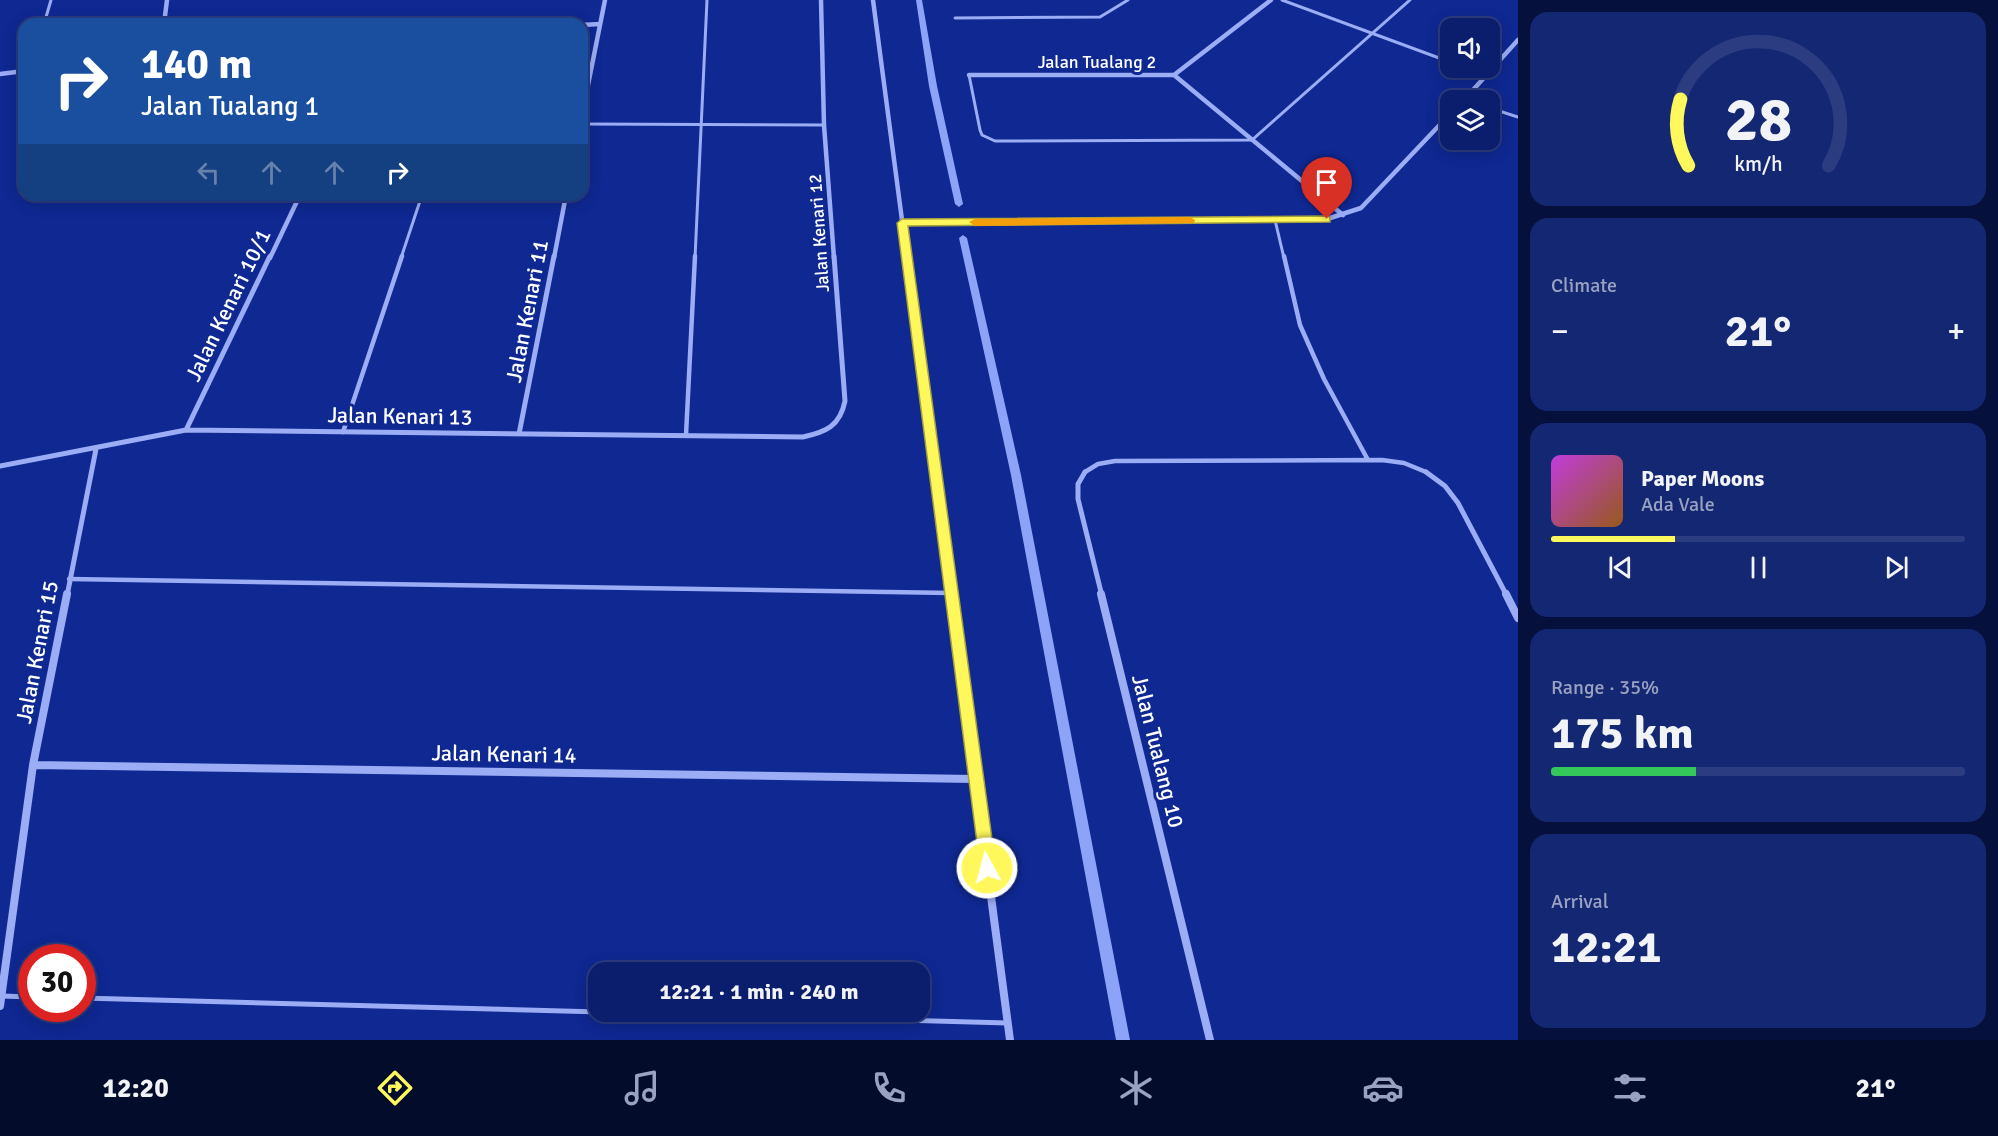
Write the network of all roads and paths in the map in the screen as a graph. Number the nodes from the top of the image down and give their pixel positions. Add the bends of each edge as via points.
1 (51, 0) edge
2 (167, 0) edge
3 (604, 0) edge
4 (707, 0) edge
5 (821, 0) edge
6 (873, 0) edge
7 (1128, 0) edge
8 (1271, 0) edge
9 (1281, 0) edge
10 (1410, 0) edge
11 (46, 18) edge
12 (165, 18) edge
13 (955, 18) dead end
14 (600, 24) junction
15 (588, 25) edge
16 (1372, 33) junction
17 (1518, 40) edge
18 (1440, 58) edge
19 (1500, 59) edge
20 (18, 71) edge
21 (0, 74) edge
22 (969, 75) joint
23 (1174, 75) junction
24 (1482, 78) edge
25 (588, 85) edge
26 (1472, 90) edge
27 (1500, 111) edge
28 (1518, 117) edge
29 (588, 124) edge
30 (701, 124) junction
31 (824, 125) junction
32 (1440, 125) edge
33 (1252, 140) junction
34 (297, 201) edge
35 (420, 201) edge
36 (565, 201) edge
37 (1343, 214) junction
38 (1275, 220) junction
39 (902, 223) junction
40 (186, 430) junction
41 (344, 432) junction
42 (519, 434) junction
43 (686, 435) junction
44 (803, 437) joint
45 (96, 449) junction
46 (1368, 460) junction
47 (0, 466) edge
48 (1085, 472) joint
49 (1426, 472) joint
50 (69, 579) junction
51 (951, 593) junction
52 (1518, 618) edge
53 (33, 765) junction
54 (975, 779) junction
55 (1, 996) edge
56 (18, 997) edge
57 (96, 999) edge
58 (0, 1006) edge
59 (1008, 1023) junction
60 (1010, 1040) edge
61 (1210, 1040) edge

1 - 11 lane
2 - 12 street
3 - 14 street
4 - 30 lane
5 - 31 street, Jalan Kenari 12
6 - 39 street
7 - 13 lane via 1096,17
8 - 23 street, Jalan Tualang 2
9 - 16 lane
10 - 16 lane
14 - 15 street
14 - 25 street
16 - 18 lane
16 - 33 lane
17 - 19 street
20 - 21 street
22 - 23 street, Jalan Tualang 2
22 - 33 lane via 980,130 995,141
23 - 33 street
24 - 26 street
27 - 28 lane
29 - 30 lane
30 - 31 lane
30 - 43 lane
31 - 44 street, Jalan Kenari 12 via 845,401 835,426
32 - 37 street via 1361,208
33 - 37 street
34 - 40 street, Jalan Kenari 10/1
35 - 41 lane
36 - 42 street, Jalan Kenari 11
37 - 38 street via 1327,219
38 - 39 street
38 - 46 lane via 1300,325
39 - 51 street
40 - 41 street, Jalan Kenari 13
40 - 45 street, Jalan Kenari 13
41 - 42 street, Jalan Kenari 13
42 - 43 street, Jalan Kenari 13
43 - 44 street, Jalan Kenari 13
45 - 47 street, Jalan Kenari 13
45 - 50 street, Jalan Kenari 15
46 - 48 lane via 1115,461 1098,464
46 - 49 lane via 1404,463
48 - 61 street, Jalan Tualang 10 via 1078,484 1078,499
49 - 52 street via 1445,486 1458,503
50 - 51 lane
50 - 53 street, Jalan Kenari 15
51 - 54 street
53 - 54 street, Jalan Kenari 14
53 - 55 street, Jalan Kenari 15
54 - 59 street
55 - 56 lane
55 - 58 street, Jalan Kenari 15
57 - 59 lane
59 - 60 street

